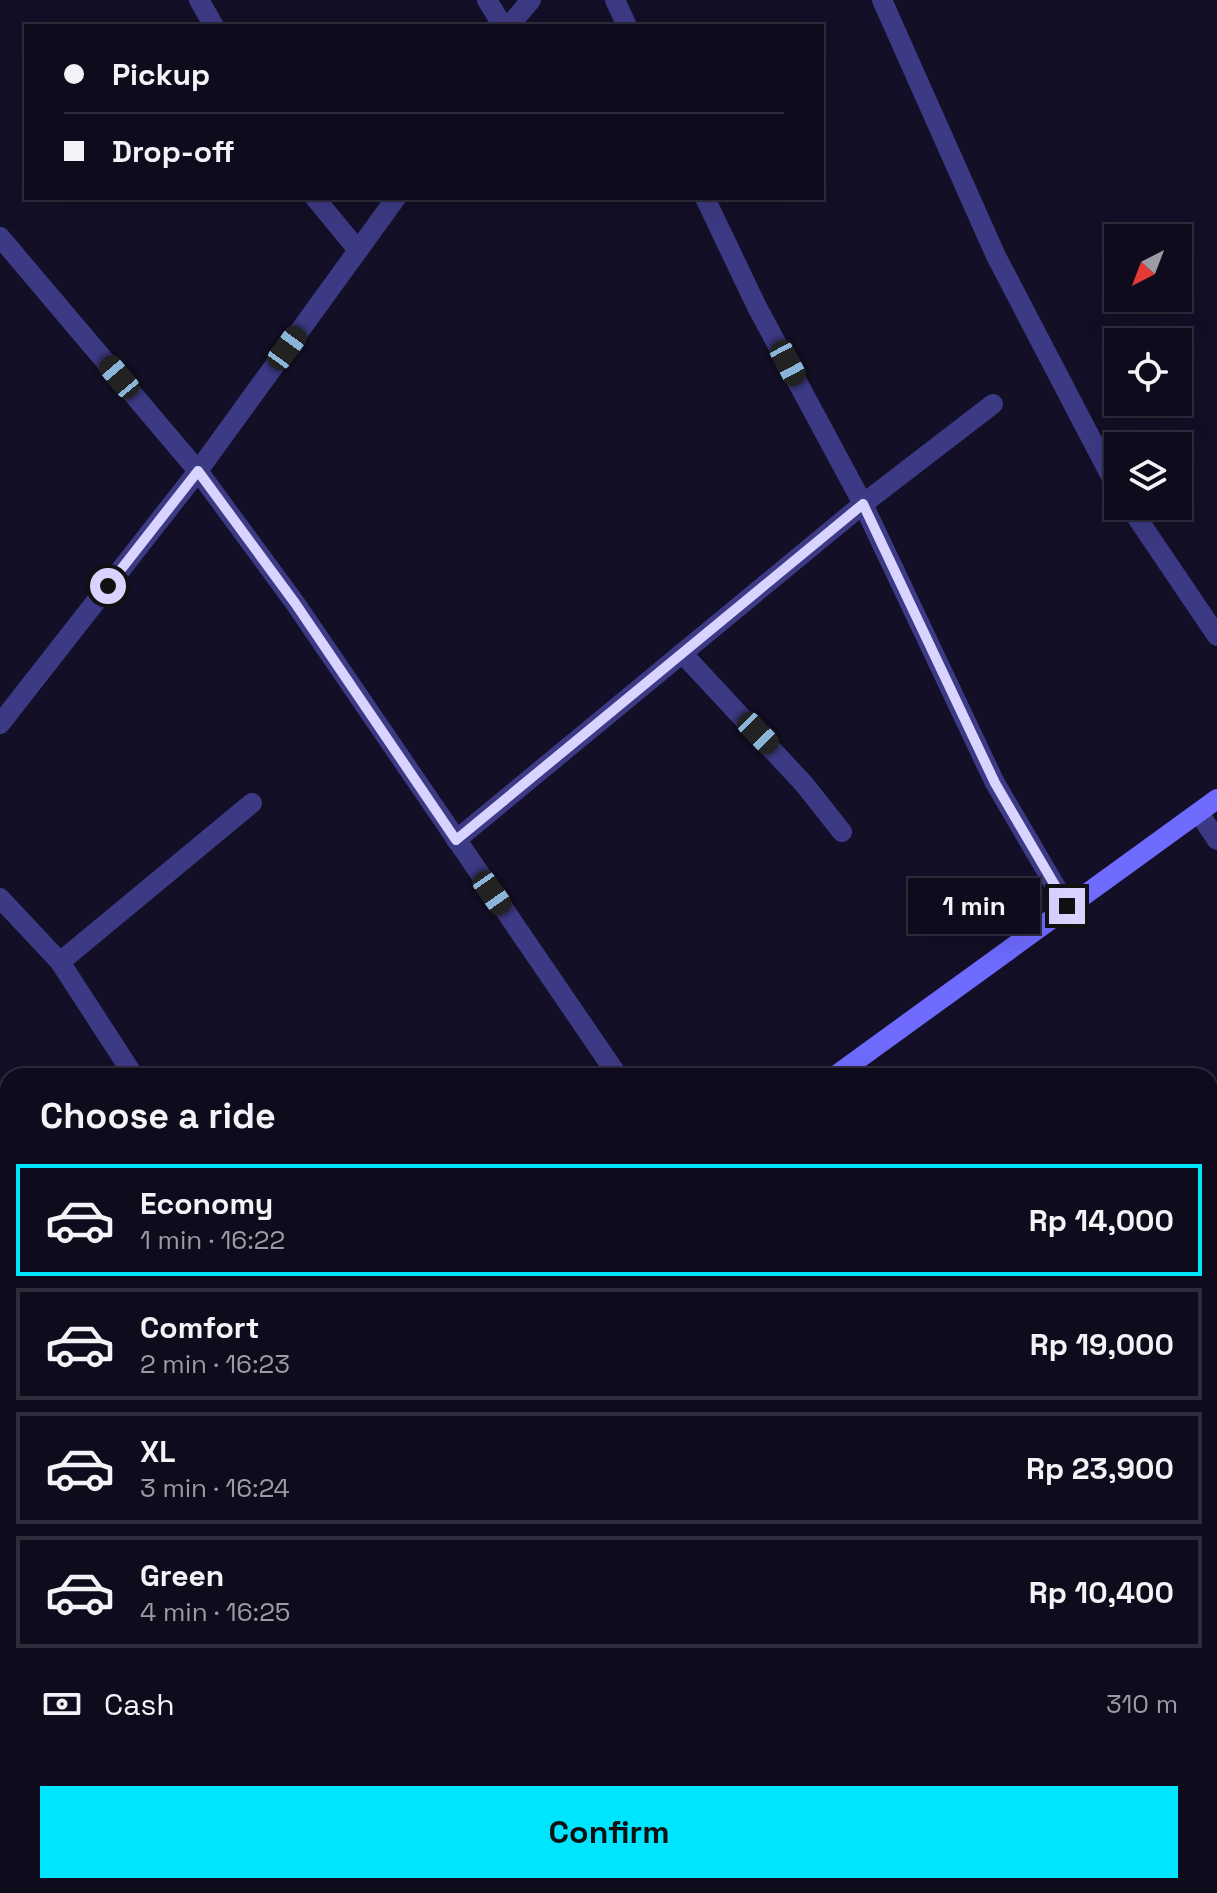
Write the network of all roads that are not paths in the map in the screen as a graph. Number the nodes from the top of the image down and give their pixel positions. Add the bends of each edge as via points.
1 (199, 0) edge
2 (487, 0) edge
3 (531, 0) edge
4 (615, 0) edge
5 (882, 0) edge
6 (213, 24) edge
7 (502, 24) edge
8 (511, 24) edge
9 (626, 24) edge
10 (317, 200) edge
11 (395, 200) edge
12 (706, 200) edge
13 (0, 237) edge
14 (358, 250) junction
15 (993, 404) dead end
16 (1104, 463) edge
17 (198, 471) junction
18 (863, 504) junction
19 (1138, 520) edge
20 (1217, 636) edge
21 (682, 653) junction
22 (0, 724) edge
23 (1217, 799) edge
24 (252, 803) dead end
25 (1199, 813) junction
26 (842, 832) dead end
27 (456, 840) junction
28 (1217, 840) edge
29 (0, 898) edge
30 (1067, 906) junction
31 (60, 962) junction
32 (129, 1068) edge
33 (613, 1068) edge
34 (846, 1068) edge

1 - 6 street
2 - 7 street
3 - 8 street
4 - 9 street
5 - 16 street via 996,256
10 - 14 street
11 - 14 street
12 - 18 street
13 - 17 street
14 - 17 street
15 - 18 street
17 - 22 street
17 - 27 street
18 - 21 street
18 - 30 street via 995,783
19 - 20 street
21 - 26 street via 785,762
21 - 27 street
23 - 25 street
24 - 31 street
25 - 28 street
25 - 30 street
27 - 33 street
29 - 31 street
30 - 34 street
31 - 32 street

